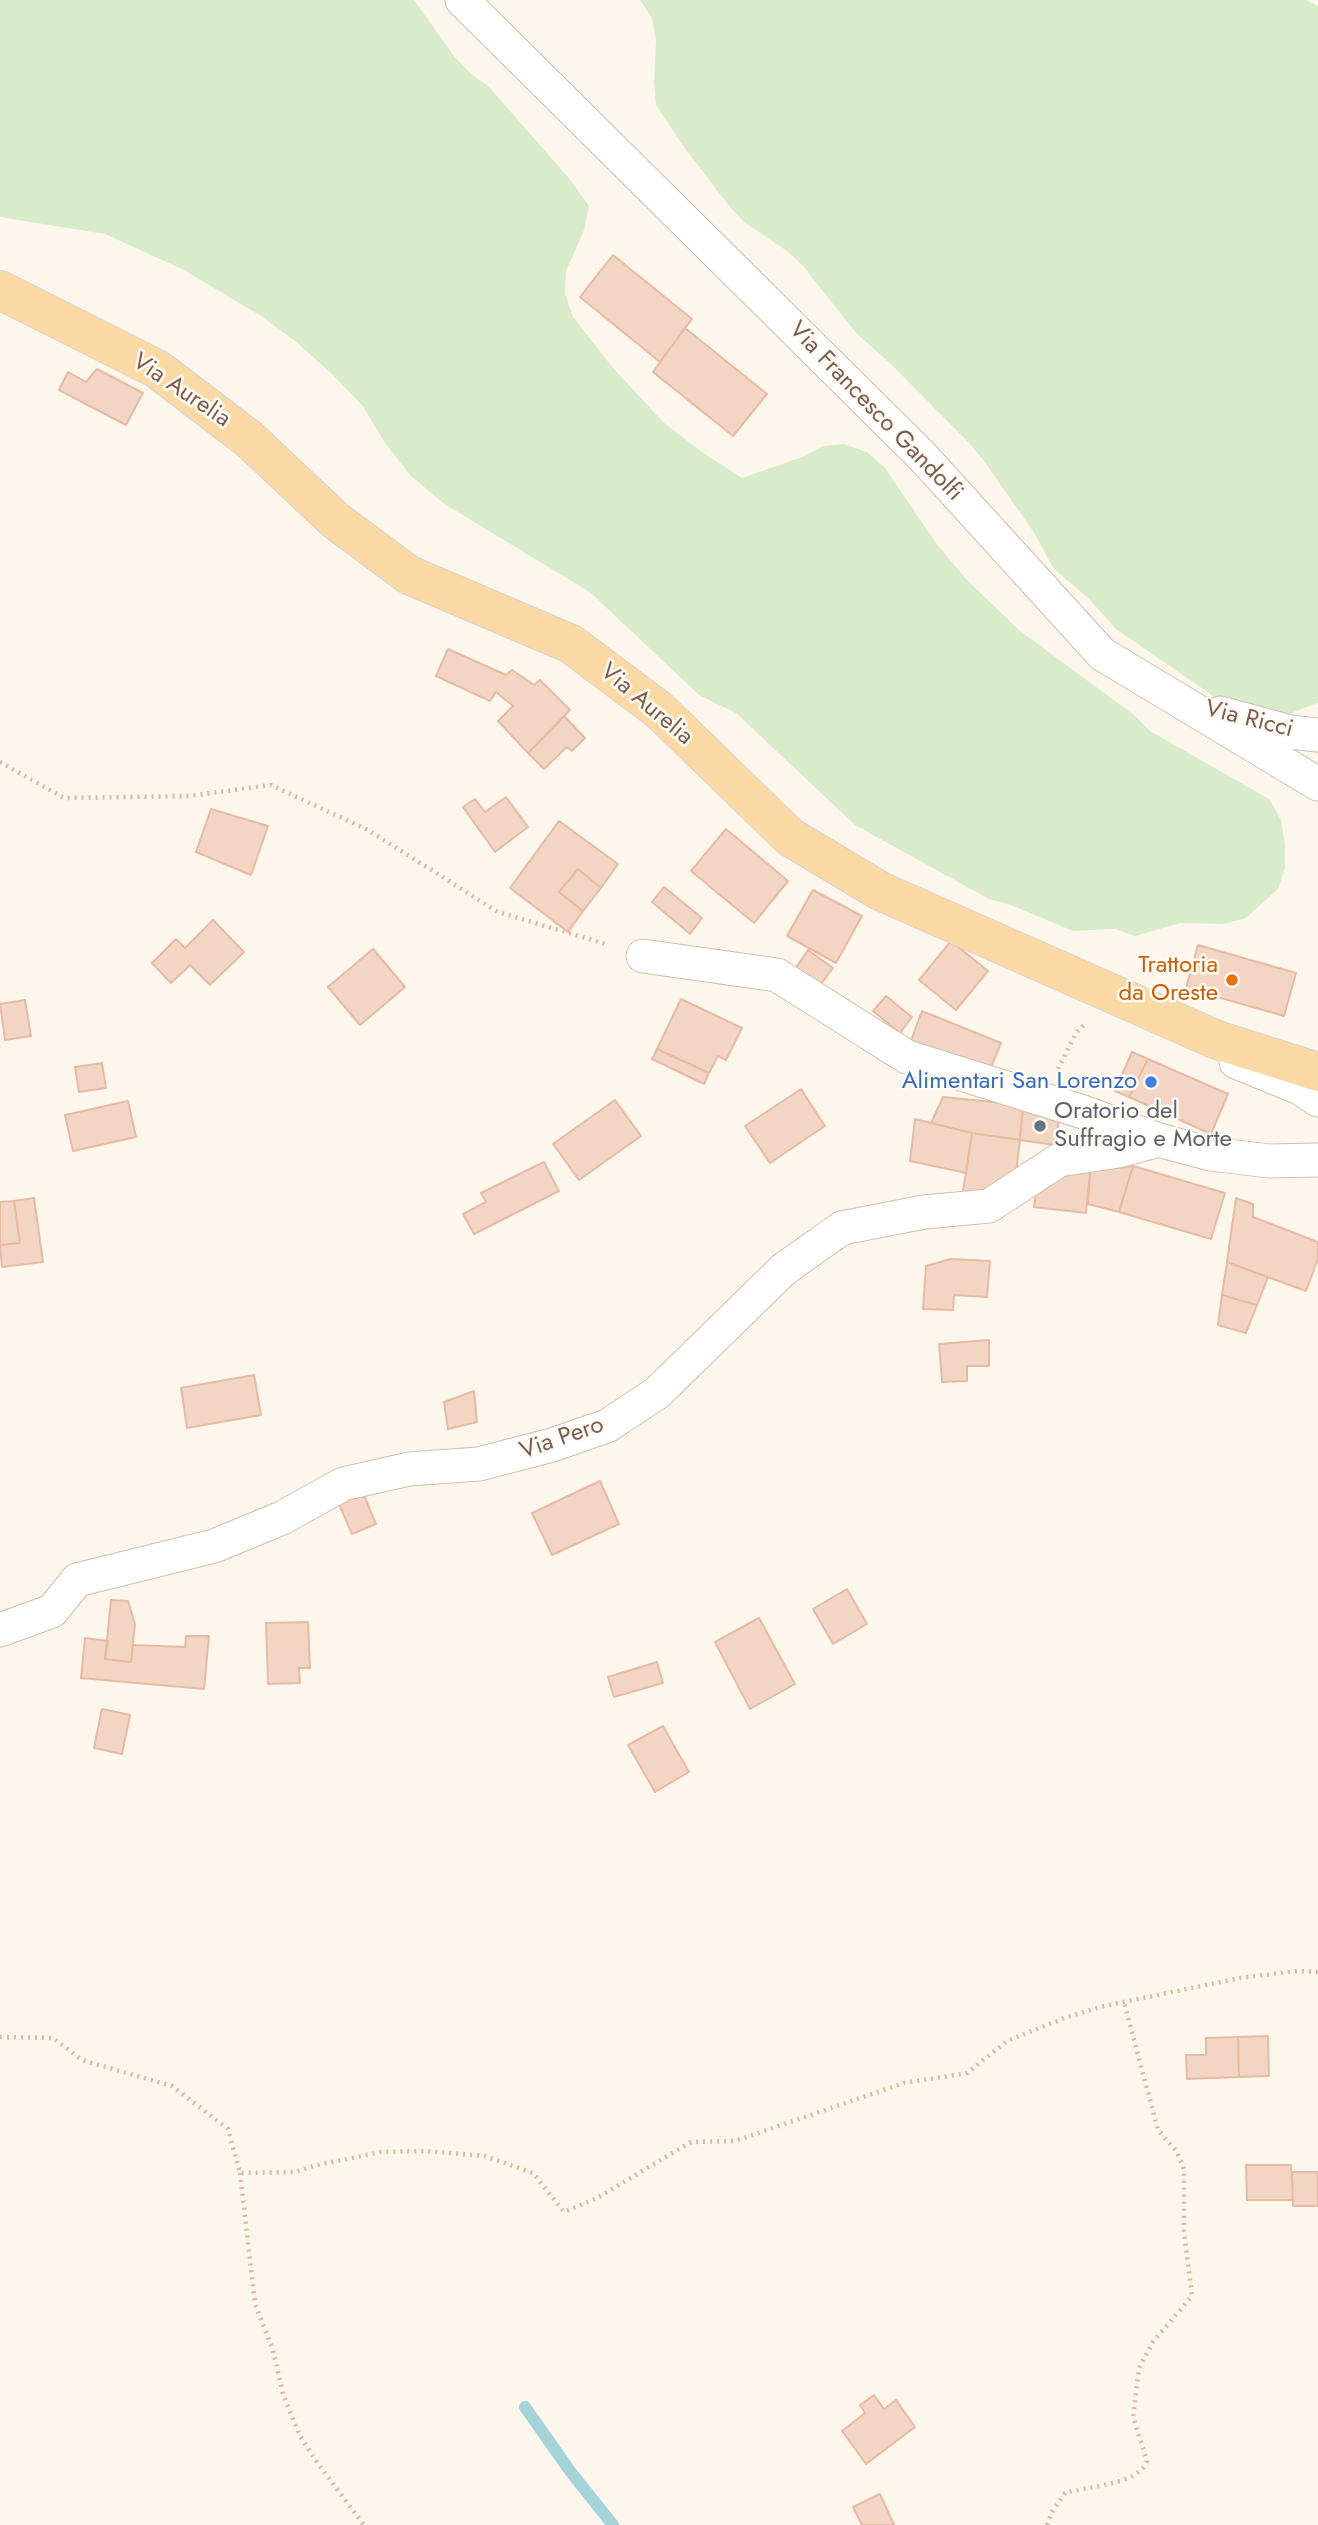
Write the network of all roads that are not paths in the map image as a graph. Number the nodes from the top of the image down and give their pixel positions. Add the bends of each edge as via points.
1 (461, 0) edge
2 (0, 290) edge
3 (1181, 702) junction
4 (1318, 735) edge
5 (1318, 784) edge
6 (643, 956) road end
7 (1217, 1040) junction
8 (1318, 1072) edge
9 (1318, 1100) edge
10 (1158, 1140) junction
11 (1318, 1160) edge
12 (0, 1630) edge

1 - 3 street, Via Francesco Gandolfi via 922,456 1102,654
2 - 7 main road, Via Aurelia via 156,369 249,439 335,520 409,575 571,644 659,710 790,837 880,891
3 - 4 street, Via Ricci via 1290,732
3 - 5 street, Via Francesco Gandolfi
6 - 10 street via 777,975 907,1056
7 - 8 main road, Via Aurelia
7 - 9 street via 1226,1058
10 - 11 street via 1211,1154 1269,1161
10 - 12 street, Via Pero via 1059,1160 989,1206 924,1212 842,1228 784,1269 657,1393 607,1426 479,1464 409,1469 343,1484 282,1518 214,1546 77,1580 52,1611

